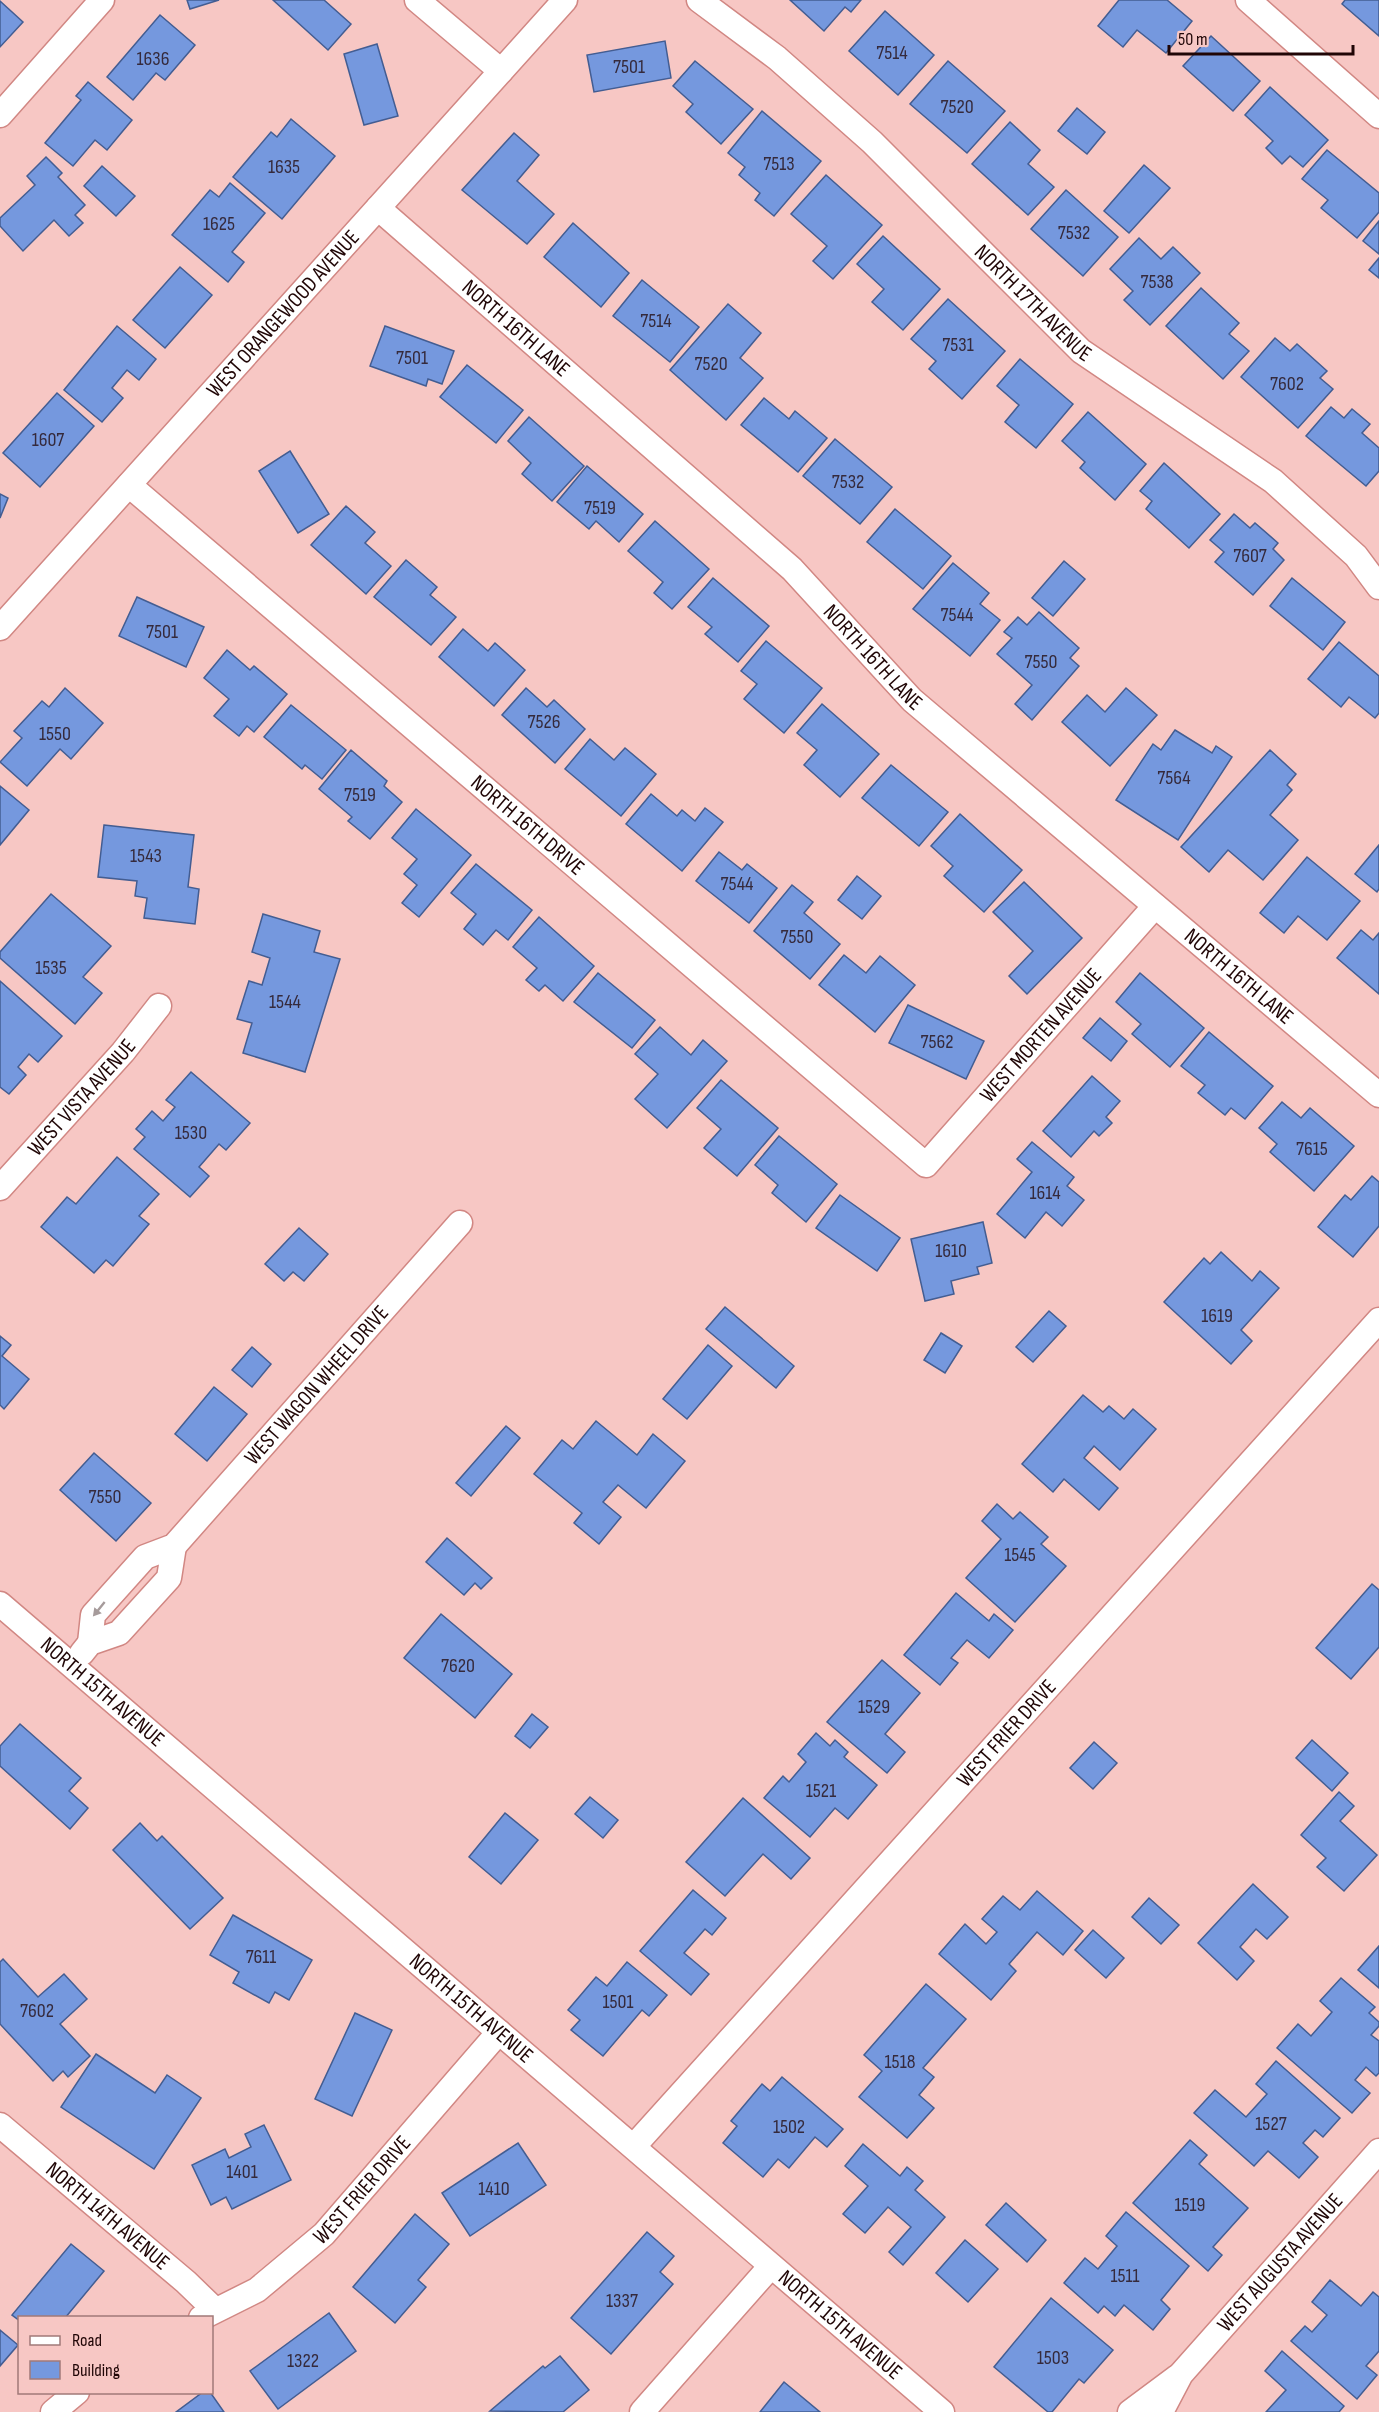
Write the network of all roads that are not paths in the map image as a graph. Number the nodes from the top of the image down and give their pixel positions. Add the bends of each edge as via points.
1 (102, 0) edge
2 (417, 0) edge
3 (565, 0) edge
4 (699, 0) edge
5 (1248, 0) edge
6 (501, 71) junction
7 (0, 115) edge
8 (1379, 116) edge
9 (378, 208) junction
10 (129, 485) junction
11 (1379, 587) edge
12 (1, 626) edge
13 (1155, 906) junction
14 (159, 1006) dead end
15 (1379, 1095) edge
16 (927, 1165) joint
17 (0, 1188) edge
18 (460, 1223) dead end
19 (1379, 1320) edge
20 (174, 1546) junction
21 (126, 1579) junction
22 (149, 1601) junction
23 (0, 1604) edge
24 (90, 1643) junction
25 (72, 1665) junction
26 (499, 2032) junction
27 (0, 2125) edge
28 (634, 2146) junction
29 (1379, 2151) edge
30 (771, 2266) junction
31 (208, 2314) edge
32 (1182, 2374) junction
33 (74, 2394) edge
34 (53, 2412) edge
35 (642, 2412) edge
36 (942, 2412) edge
37 (1130, 2412) edge
38 (1161, 2412) edge

1 - 7 street
2 - 6 street
3 - 6 street, WEST ORANGEWOOD AVENUE
4 - 11 street, NORTH 17TH AVENUE via 777,58 872,142 1081,351 1273,481 1356,556
5 - 8 street
6 - 9 street, WEST ORANGEWOOD AVENUE
9 - 10 street, WEST ORANGEWOOD AVENUE
9 - 13 street, NORTH 16TH LANE via 792,569 912,700
10 - 12 street, WEST ORANGEWOOD AVENUE
10 - 16 street, NORTH 16TH DRIVE
13 - 15 street, NORTH 16TH LANE
13 - 16 street, WEST MORTEN AVENUE
14 - 17 street, WEST VISTA AVENUE via 123,1052
18 - 20 street, WEST WAGON WHEEL DRIVE
19 - 28 street, WEST FRIER DRIVE
20 - 21 street, WEST WAGON WHEEL DRIVE via 145,1557
20 - 22 street via 170,1578
21 - 22 street
21 -> 24 street, WEST WAGON WHEEL DRIVE via 93,1615
22 - 24 street via 119,1633
23 - 25 street, NORTH 15TH AVENUE
24 - 25 street
25 - 26 street, NORTH 15TH AVENUE
26 - 28 street, NORTH 15TH AVENUE
26 - 31 street, WEST FRIER DRIVE via 324,2234 257,2290
27 - 31 street, NORTH 14TH AVENUE via 186,2282
28 - 30 street, NORTH 15TH AVENUE
29 - 32 street, WEST AUGUSTA AVENUE
30 - 35 street
30 - 36 street, NORTH 15TH AVENUE
32 - 37 street, WEST AUGUSTA AVENUE
32 - 38 street, WEST AUGUSTA AVENUE
33 - 34 street

